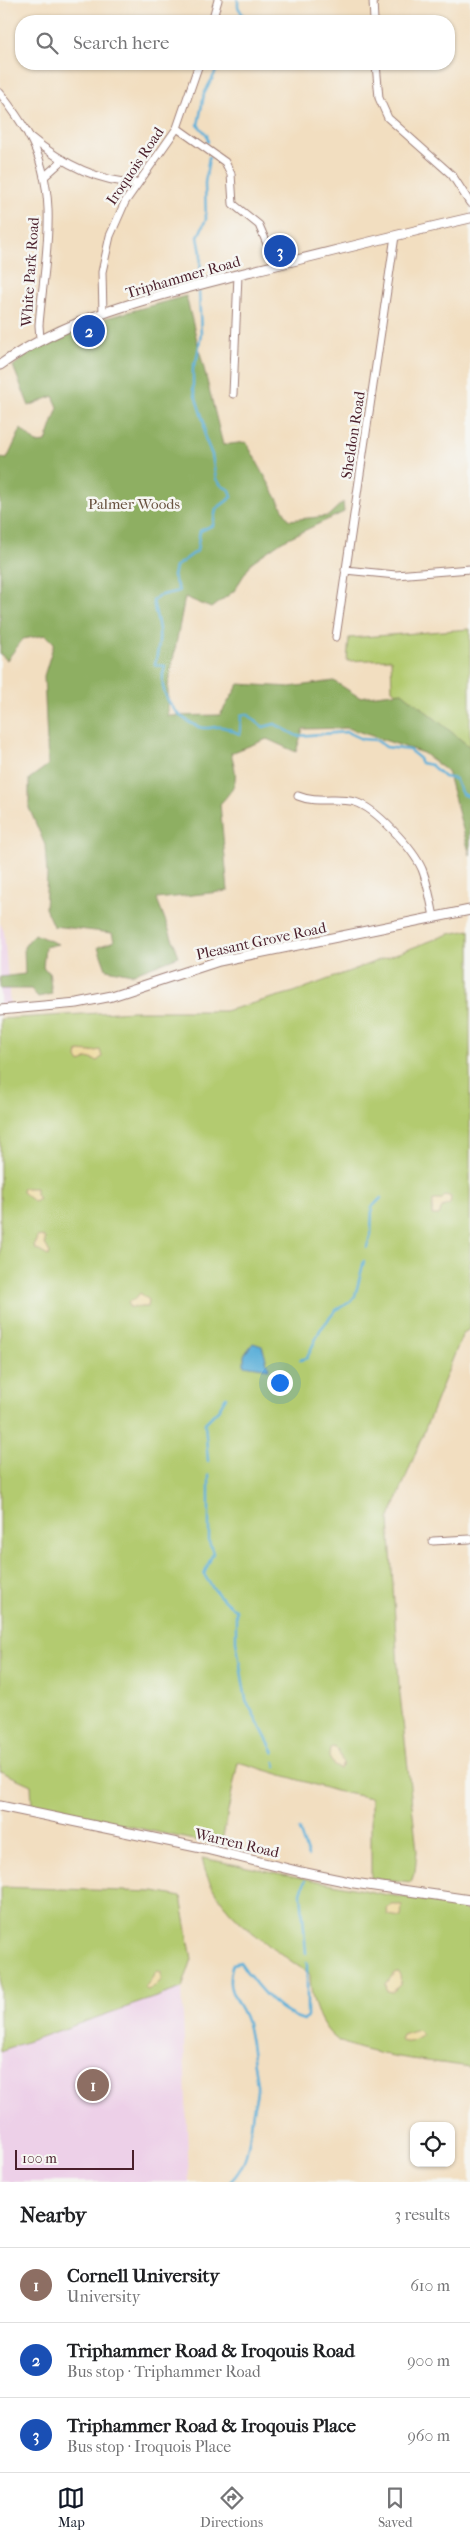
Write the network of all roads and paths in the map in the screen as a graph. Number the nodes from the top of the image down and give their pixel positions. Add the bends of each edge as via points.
1 (218, 0) edge
2 (373, 0) edge
3 (214, 15) edge
4 (374, 15) edge
5 (197, 70) edge
6 (377, 70) edge
7 (0, 93) edge
8 (177, 128) junction
9 (29, 135) junction
10 (63, 160) junction
11 (44, 177) junction
12 (137, 183) junction
13 (470, 203) edge
14 (470, 218) edge
15 (395, 236) junction
16 (276, 265) junction
17 (238, 275) junction
18 (102, 314) junction
19 (40, 339) junction
20 (0, 365) edge
21 (233, 394) dead end
22 (470, 569) edge
23 (345, 570) junction
24 (336, 638) dead end
25 (298, 796) dead end
26 (470, 910) edge
27 (434, 918) junction
28 (0, 1010) edge
29 (470, 1539) edge
30 (433, 1541) dead end
31 (0, 1806) edge
32 (470, 1900) edge

1 - 3 street
2 - 4 street
5 - 8 street, Iroquois Road
6 - 13 street via 379,98 388,118 452,175
7 - 9 street, White Park Road
8 - 12 street, Iroquois Road
8 - 16 street via 225,162 231,174 233,204 258,225
9 - 10 street
9 - 11 street, White Park Road
10 - 11 street
10 - 12 street via 109,179
11 - 19 street, White Park Road via 49,226
12 - 18 street, Iroquois Road via 117,218 105,254
14 - 15 street, Triphammer Road
15 - 16 street, Triphammer Road
15 - 23 street, Sheldon Road
16 - 17 street, Triphammer Road
17 - 18 street, Triphammer Road
17 - 21 street
18 - 19 street, Triphammer Road
19 - 20 street, Triphammer Road
22 - 23 street via 396,575
23 - 24 street, Sheldon Road
25 - 27 street via 308,800 355,802 370,810 400,839 420,865
26 - 27 street, Pleasant Grove Road
27 - 28 street, Pleasant Grove Road via 219,961 112,996 77,1003
29 - 30 street
31 - 32 street, Warren Road via 345,1881

